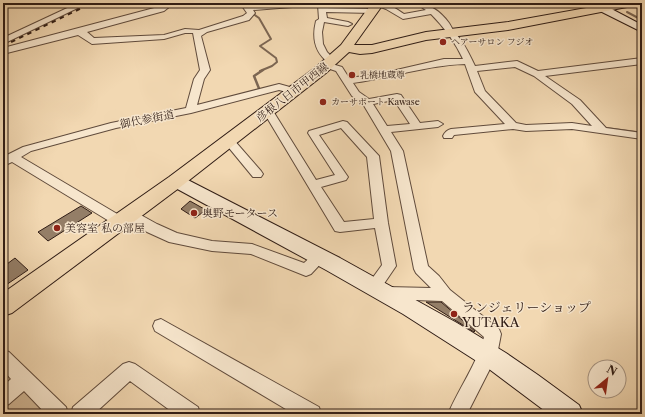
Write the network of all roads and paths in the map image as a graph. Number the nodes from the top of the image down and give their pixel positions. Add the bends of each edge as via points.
1 (84, 3) edge
2 (170, 3) edge
3 (419, 3) edge
4 (632, 3) edge
5 (322, 5) edge
6 (246, 6) edge
7 (376, 6) edge
8 (598, 7) edge
9 (433, 11) junction
10 (321, 23) junction
11 (348, 24) dead end
12 (338, 30) dead end
13 (642, 31) edge
14 (78, 32) junction
15 (451, 33) junction
16 (197, 35) junction
17 (3, 41) edge
18 (346, 48) junction
19 (3, 51) edge
20 (642, 61) edge
21 (329, 63) junction
22 (470, 65) junction
23 (537, 74) junction
24 (348, 81) junction
25 (294, 91) junction
26 (367, 102) junction
27 (191, 110) junction
28 (268, 111) junction
29 (438, 124) dead end
30 (417, 126) junction
31 (513, 126) junction
32 (384, 130) junction
33 (603, 131) junction
34 (448, 136) dead end
35 (642, 136) edge
36 (229, 140) junction
37 (8, 159) edge
38 (257, 174) dead end
39 (176, 181) junction
40 (313, 185) junction
41 (124, 218) junction
42 (381, 223) junction
43 (320, 257) junction
44 (380, 290) junction
45 (445, 296) junction
46 (3, 306) edge
47 (161, 326) dead end
48 (488, 355) junction
49 (3, 358) edge
50 (24, 380) junction
51 (3, 398) edge
52 (59, 414) edge
53 (80, 414) edge
54 (191, 414) edge
55 (312, 414) edge
56 (457, 414) edge
57 (570, 414) edge

1 - 17 street
2 - 14 street via 161,9
3 - 9 street
4 - 8 main road
5 - 6 street
5 - 7 street
5 - 10 street
6 - 16 street via 251,13 246,18 204,30
7 - 9 street via 389,7 403,17
7 - 18 main road, 彦根八日市甲西線
8 - 13 street
8 - 15 main road via 508,26
9 - 15 street
10 - 11 street
10 - 12 street
10 - 21 street via 318,41
14 - 16 street via 92,41 164,36 196,30
14 - 19 street
15 - 18 main road via 426,36 372,49
15 - 22 street via 458,40
16 - 27 street via 205,70 199,80
18 - 21 main road, 彦根八日市甲西線
20 - 23 street
21 - 24 street via 339,69
21 - 25 main road, 彦根八日市甲西線
22 - 23 street via 517,64
22 - 24 street via 444,62 379,77
22 - 31 street via 480,92
23 - 33 street via 576,102
24 - 26 street via 355,94
25 - 27 street, 御代参街道 via 279,87
25 - 28 main road, 彦根八日市甲西線
26 - 30 street via 397,97
26 - 32 street
27 - 37 street, 御代参街道 via 115,125 27,150
28 - 36 main road, 彦根八日市甲西線
28 - 40 street
29 - 30 street
30 - 32 street
31 - 33 street via 572,126
31 - 34 street via 451,132
32 - 45 street via 397,151 401,166 421,270 434,280
33 - 35 street
36 - 38 street
36 - 39 main road, 彦根八日市甲西線
37 - 41 street
39 - 41 main road, 彦根八日市甲西線
39 - 43 street
40 - 42 street via 340,227
40 - 42 street via 342,177 312,133 343,124 373,156
41 - 43 street via 174,238 212,246 252,249 306,270
41 - 46 main road, 彦根八日市甲西線
42 - 44 street via 389,266
43 - 44 street
44 - 45 street
44 - 48 street
45 - 48 street via 493,334
47 - 55 street
48 - 56 street
48 - 57 street
49 - 50 street
50 - 51 street
50 - 52 street
53 - 54 street via 129,370

